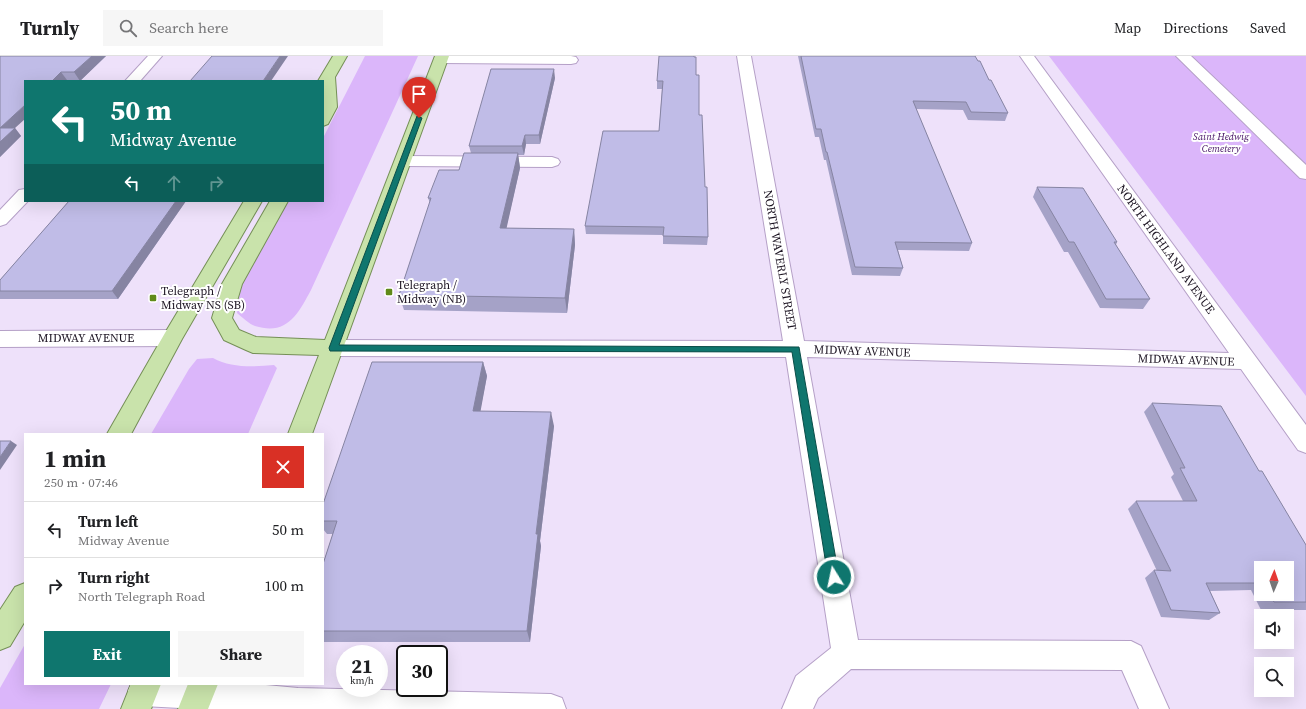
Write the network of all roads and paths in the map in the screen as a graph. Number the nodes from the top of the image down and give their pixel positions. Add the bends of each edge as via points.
1 (155, 56) edge
2 (340, 56) edge
3 (744, 56) edge
4 (1027, 56) edge
5 (1183, 56) edge
6 (441, 58) edge
7 (570, 60) dead end
8 (133, 80) edge
9 (325, 81) edge
10 (324, 119) edge
11 (403, 161) junction
12 (552, 162) dead end
13 (1306, 174) edge
14 (24, 195) edge
15 (253, 202) edge
16 (278, 202) edge
17 (0, 220) edge
18 (172, 338) junction
19 (0, 339) edge
20 (334, 348) junction
21 (796, 349) junction
22 (1247, 361) junction
23 (120, 433) edge
24 (300, 433) edge
25 (1306, 442) edge
26 (24, 598) edge
27 (0, 636) edge
28 (846, 654) junction
29 (142, 695) edge
30 (198, 696) edge
31 (297, 706) edge
32 (540, 708) edge
33 (797, 709) edge
34 (1154, 709) edge

1 - 8 street
2 - 9 main road
3 - 21 street, NORTH WAVERLY STREET
4 - 22 street, NORTH HIGHLAND AVENUE
5 - 13 street
6 - 7 street
6 - 11 main road
9 - 10 main road via 330,107
11 - 12 street
11 - 20 main road
14 - 17 street
15 - 18 main road
16 - 20 main road via 232,284 222,318 231,335 253,345
18 - 19 street, MIDWAY AVENUE
18 - 23 main road
20 - 21 street, MIDWAY AVENUE
20 - 24 main road
21 - 22 street, MIDWAY AVENUE
21 - 28 street, NORTH WAVERLY STREET
22 - 25 street, NORTH HIGHLAND AVENUE
26 - 27 main road
28 - 33 street via 807,687
28 - 34 street via 1131,656
29 - 30 street
30 - 31 street
31 - 32 street

